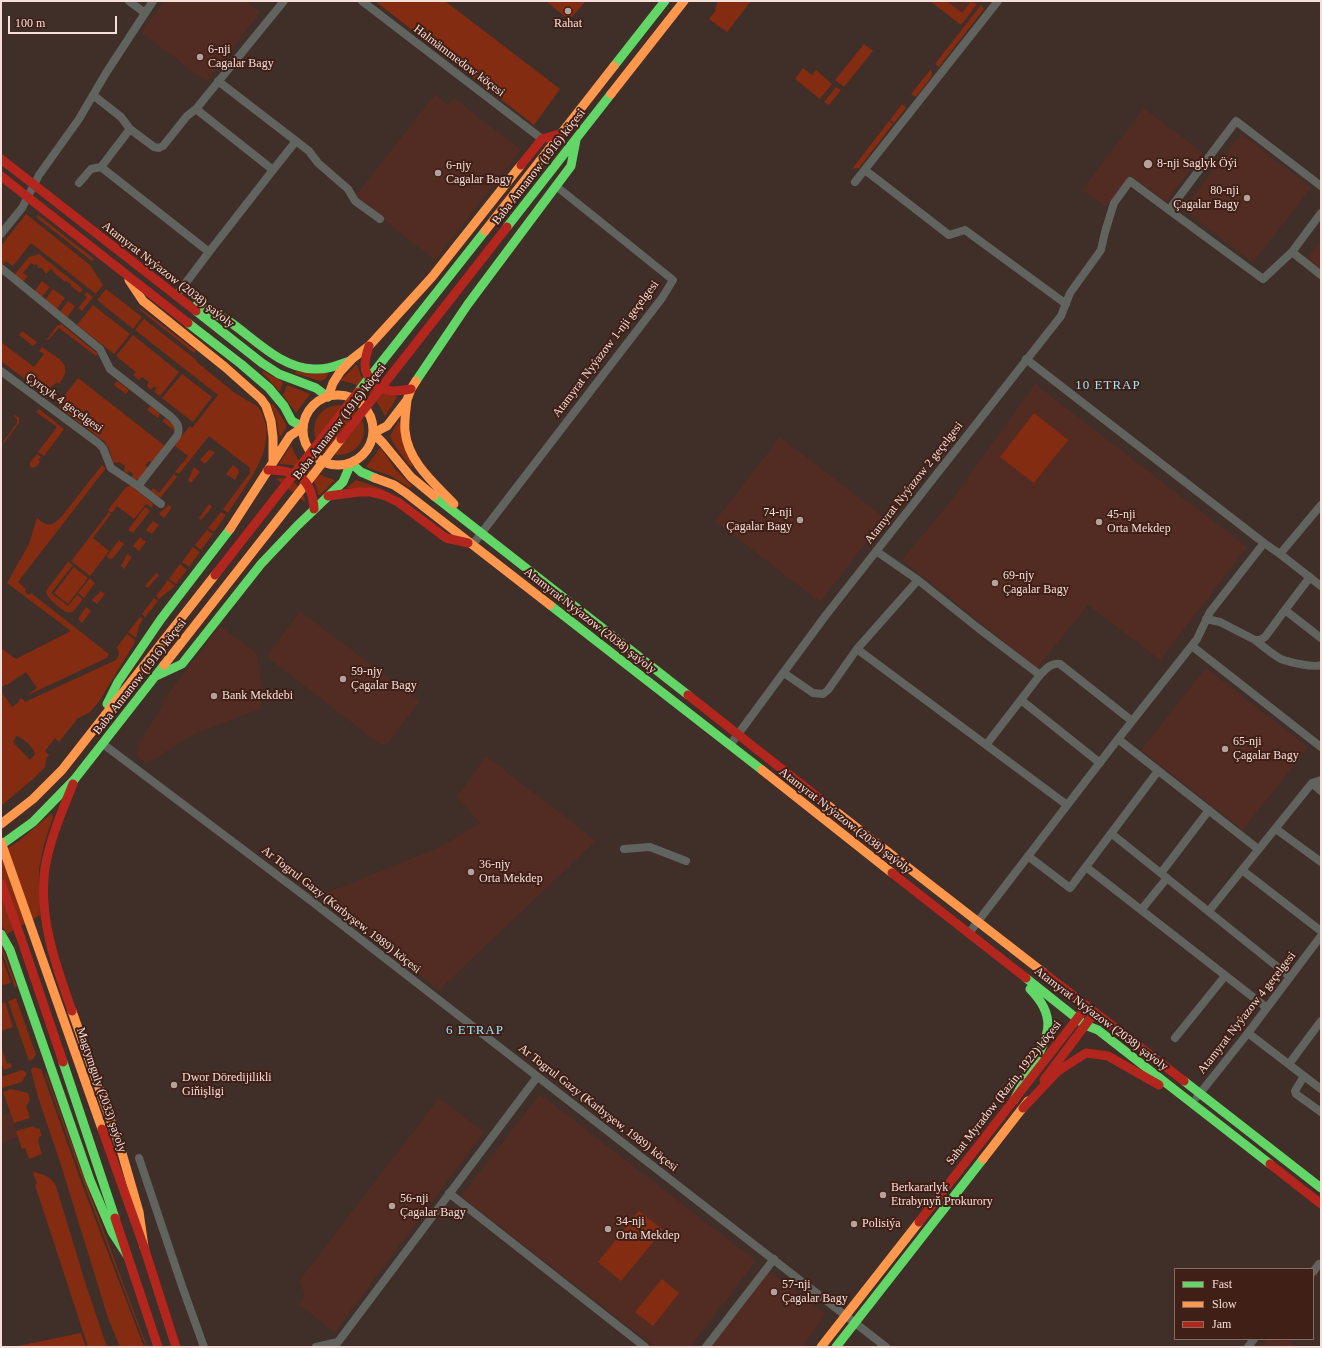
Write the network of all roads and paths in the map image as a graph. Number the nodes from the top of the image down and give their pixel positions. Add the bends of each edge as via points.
1 (129, 1) edge
2 (153, 1) edge
3 (284, 1) edge
4 (362, 1) edge
5 (684, 1) edge
6 (690, 1) edge
7 (998, 1) edge
8 (662, 4) edge
9 (144, 13) junction
10 (671, 18) junction
11 (218, 81) junction
12 (93, 95) junction
13 (196, 109) junction
14 (130, 129) junction
15 (563, 133) junction
16 (542, 139) junction
17 (576, 140) junction
18 (296, 141) junction
19 (1, 160) edge
20 (101, 167) junction
21 (273, 170) junction
22 (865, 170) junction
23 (1, 176) edge
24 (856, 182) dead end
25 (79, 183) dead end
26 (34, 185) junction
27 (556, 186) junction
28 (1321, 186) edge
29 (28, 197) junction
30 (1169, 210) junction
31 (1321, 213) edge
32 (380, 219) dead end
33 (1, 234) edge
34 (209, 252) junction
35 (1292, 252) junction
36 (1, 268) edge
37 (124, 272) junction
38 (1321, 276) edge
39 (176, 296) junction
40 (1066, 304) junction
41 (370, 345) junction
42 (352, 359) junction
43 (1026, 359) junction
44 (1, 371) edge
45 (412, 389) junction
46 (328, 397) junction
47 (407, 400) junction
48 (303, 427) junction
49 (373, 433) junction
50 (351, 463) junction
51 (270, 466) junction
52 (138, 486) junction
53 (328, 496) junction
54 (161, 504) dead end
55 (1321, 505) edge
56 (314, 509) junction
57 (481, 533) junction
58 (1264, 543) junction
59 (473, 544) junction
60 (876, 551) junction
61 (1280, 554) junction
62 (1310, 577) junction
63 (918, 580) junction
64 (1321, 586) edge
65 (1285, 610) junction
66 (1206, 619) junction
67 (1321, 638) edge
68 (1255, 640) junction
69 (1192, 646) junction
70 (857, 649) junction
71 (1321, 665) edge
72 (784, 672) junction
73 (1040, 675) junction
74 (154, 678) junction
75 (1021, 700) junction
76 (1132, 721) junction
77 (91, 733) junction
78 (738, 735) junction
79 (1118, 739) junction
80 (103, 744) junction
81 (730, 745) junction
82 (986, 745) junction
83 (1321, 747) edge
84 (1100, 763) junction
85 (1158, 771) junction
86 (74, 780) junction
87 (1321, 780) edge
88 (1312, 783) junction
89 (1321, 791) edge
90 (1067, 805) junction
91 (1209, 810) junction
92 (1, 824) edge
93 (1276, 829) junction
94 (1112, 834) junction
95 (1, 844) edge
96 (624, 849) dead end
97 (1258, 849) junction
98 (1028, 856) junction
99 (686, 861) dead end
100 (1321, 862) edge
101 (1086, 867) junction
102 (1242, 870) junction
103 (1164, 876) junction
104 (1, 884) edge
105 (1141, 910) junction
106 (1209, 911) junction
107 (978, 921) junction
108 (1321, 931) edge
109 (969, 933) junction
110 (1, 934) edge
111 (1321, 936) edge
112 (1225, 976) junction
113 (1290, 977) junction
114 (1087, 1006) junction
115 (1267, 1008) junction
116 (1095, 1012) junction
117 (1077, 1019) junction
118 (1321, 1021) edge
119 (1085, 1025) junction
120 (1248, 1033) junction
121 (1175, 1038) dead end
122 (1289, 1064) junction
123 (1304, 1076) junction
124 (537, 1077) junction
125 (1321, 1088) edge
126 (1200, 1094) junction
127 (1014, 1100) junction
128 (1192, 1104) junction
129 (1023, 1108) junction
130 (1321, 1112) edge
131 (139, 1158) dead end
132 (1321, 1188) edge
133 (449, 1194) junction
134 (1321, 1204) edge
135 (144, 1247) junction
136 (127, 1255) junction
137 (774, 1258) junction
138 (1319, 1264) dead end
139 (1314, 1271) edge
140 (846, 1316) junction
141 (856, 1323) junction
142 (158, 1347) edge
143 (176, 1347) edge
144 (204, 1347) edge
145 (316, 1347) edge
146 (645, 1347) edge
147 (706, 1347) edge
148 (821, 1347) edge
149 (836, 1347) edge
150 (886, 1347) edge

1 - 9 street
2 - 9 street
3 - 11 street
4 - 16 street, Halmämmedow köçesi
5 - 10 main road, Baba Annanow (1916) köçesi
6 - 10 main road
7 - 22 street
8 - 15 main road, Baba Annanow (1916) köçesi
9 - 12 street
10 - 17 main road, Baba Annanow (1916) köçesi
11 - 13 street
11 - 18 street
12 - 14 street via 121,117
12 - 26 street
13 - 14 street via 159,148
13 - 21 street
14 - 20 street
15 - 16 main road
15 - 77 main road, Baba Annanow (1916) köçesi
16 - 41 main road via 432,277
17 - 27 main road via 571,166
17 - 74 main road, Baba Annanow (1916) köçesi
18 - 21 street
18 - 32 street via 348,189 355,201
19 - 26 main road, Atamyrat Nyýazow (2038) şaýoly
20 - 25 street via 91,169
20 - 34 street
21 - 34 street
22 - 24 street
22 - 40 street via 949,235 966,230
23 - 29 main road, Atamyrat Nyýazow (2038) şaýoly
26 - 29 street
26 - 39 main road, Atamyrat Nyýazow (2038) şaýoly
27 - 45 main road via 468,304
27 - 57 street, Atamyrat Nyýazow 1-nji geçelgesi via 673,280 662,298
28 - 30 street via 1236,121
29 - 33 street
29 - 37 main road, Atamyrat Nyýazow (2038) şaýoly
30 - 35 street via 1263,279
30 - 40 street, Atamyrat Nyýazow 2 geçelgesi via 1130,181 1114,203 1101,250 1070,293
31 - 35 street
34 - 39 street
35 - 38 street
36 - 52 street via 100,349 110,369 178,424 177,436
37 - 48 main road, Atamyrat Nyýazow (2038) şaýoly via 246,368 269,388 284,406 292,421
37 - 51 main road via 143,301 226,367 266,405 272,426
39 - 42 main road via 228,321 273,356 291,364 328,368
39 - 46 main road, Atamyrat Nyýazow (2038) şaýoly via 262,363 279,374 316,388
40 - 43 street, Atamyrat Nyýazow 2 geçelgesi via 1061,316
41 - 42 main road
41 - 45 main road via 365,368 376,384 392,391
42 - 46 main road via 337,377
43 - 58 street
43 - 60 street, Atamyrat Nyýazow 2 geçelgesi
44 - 52 street, Çyrçyk 4 geçelgesi via 98,443 103,448 111,468
45 - 47 main road
46 - 48 main road via 318,401 311,408
46 - 49 main road via 341,395 360,403 372,419
47 - 49 main road via 387,426
47 - 57 main road via 406,440 414,459
48 - 50 main road via 306,445 317,458 334,465
48 - 51 main road via 290,436
49 - 50 main road via 371,444 365,453
49 - 57 main road, Atamyrat Nyýazow (2038) şaýoly via 384,442 408,474
50 - 53 main road via 343,482
50 - 59 main road, Atamyrat Nyýazow (2038) şaýoly via 361,472 394,485
51 - 56 main road via 291,472 304,480 309,486
51 - 77 main road via 224,538 138,652 118,682
52 - 54 street, Çyrçyk 4 geçelgesi
53 - 56 main road
53 - 59 main road via 359,492 383,495 398,502 446,538
55 - 61 street
56 - 74 main road via 261,564 182,664
57 - 59 street
57 - 78 main road, Atamyrat Nyýazow (2038) şaýoly
58 - 61 street
58 - 66 street
59 - 81 main road, Atamyrat Nyýazow (2038) şaýoly
60 - 63 street
60 - 72 street, Atamyrat Nyýazow 2 geçelgesi
61 - 62 street
62 - 64 street
62 - 65 street
63 - 70 street
63 - 73 street
65 - 67 street
65 - 68 street via 1265,637
66 - 68 street via 1220,622
66 - 69 street via 1198,639
68 - 71 street via 1281,659 1311,666
69 - 76 street
69 - 83 street
70 - 72 street via 823,694 813,693
70 - 82 street
72 - 78 street, Atamyrat Nyýazow 2 geçelgesi
73 - 75 street
73 - 76 street via 1051,664 1060,664
74 - 80 main road, Baba Annanow (1916) köçesi
75 - 82 street
75 - 84 street
76 - 79 street
77 - 92 main road, Baba Annanow (1916) köçesi via 62,770 21,810
78 - 81 street, Atamyrat Nyýazow 2 geçelgesi
78 - 107 main road, Atamyrat Nyýazow (2038) şaýoly
79 - 84 street
79 - 85 street
80 - 86 main road, Baba Annanow (1916) köçesi
80 - 124 street, Ar Togrul Gazy (Karbyşew, 1989) köçesi via 310,900
81 - 109 main road, Atamyrat Nyýazow (2038) şaýoly
82 - 90 street
84 - 90 street
85 - 91 street
85 - 94 street
86 - 95 main road, Baba Annanow (1916) köçesi via 33,822
86 - 135 main road via 51,841 47,860 44,880 45,918 71,1010 122,1147 143,1227
87 - 88 street
88 - 89 street
88 - 93 street
90 - 98 street
91 - 97 street
91 - 103 street
93 - 97 street
93 - 100 street
94 - 101 street
94 - 103 street
95 - 135 main road, Magtymguly (2033) şaýoly
96 - 99 street via 650,847
97 - 102 street
98 - 101 street via 1070,888
98 - 107 street
101 - 105 street
102 - 106 street
102 - 108 street
103 - 105 street
103 - 106 street
104 - 136 main road
105 - 112 street
106 - 113 street
107 - 109 street
107 - 114 main road, Atamyrat Nyýazow (2038) şaýoly
109 - 117 main road, Atamyrat Nyýazow (2038) şaýoly
109 - 127 main road via 1040,1000 1048,1022 1044,1046
110 - 136 main road via 10,950 90,1180 112,1232
111 - 113 street, Atamyrat Nyýazow 4 geçelgesi
112 - 115 street
112 - 121 street
113 - 115 street, Atamyrat Nyýazow 4 geçelgesi
114 - 116 main road, Atamyrat Nyýazow (2038) şaýoly
114 - 117 main road, Sahat Myradow (Razin, 1922) köçesi
115 - 120 street, Atamyrat Nyýazow 4 geçelgesi
116 - 119 main road
116 - 126 main road, Atamyrat Nyýazow (2038) şaýoly
117 - 119 main road, Atamyrat Nyýazow (2038) şaýoly
117 - 127 main road, Sahat Myradow (Razin, 1922) köçesi
118 - 122 street
119 - 128 main road, Atamyrat Nyýazow (2038) şaýoly via 1098,1030
119 - 129 main road
120 - 122 street
120 - 126 street, Atamyrat Nyýazow 4 geçelgesi
122 - 123 street
123 - 125 street
123 - 130 street via 1295,1092
124 - 133 street
124 - 137 street, Ar Togrul Gazy (Karbyşew, 1989) köçesi
126 - 128 street, Atamyrat Nyýazow 4 geçelgesi
126 - 132 main road, Atamyrat Nyýazow (2038) şaýoly
127 - 140 main road, Sahat Myradow (Razin, 1922) köçesi
128 - 129 main road via 1108,1056 1086,1053 1058,1071
128 - 134 main road, Atamyrat Nyýazow (2038) şaýoly
129 - 141 main road
131 - 144 street
133 - 145 street via 338,1342
133 - 146 street
135 - 143 main road, Magtymguly (2033) şaýoly
136 - 142 main road
137 - 140 street, Ar Togrul Gazy (Karbyşew, 1989) köçesi
137 - 147 street
138 - 139 street
140 - 141 street, Ar Togrul Gazy (Karbyşew, 1989) köçesi
140 - 148 main road, Sahat Myradow (Razin, 1922) köçesi
141 - 149 main road
141 - 150 street, Ar Togrul Gazy (Karbyşew, 1989) köçesi

